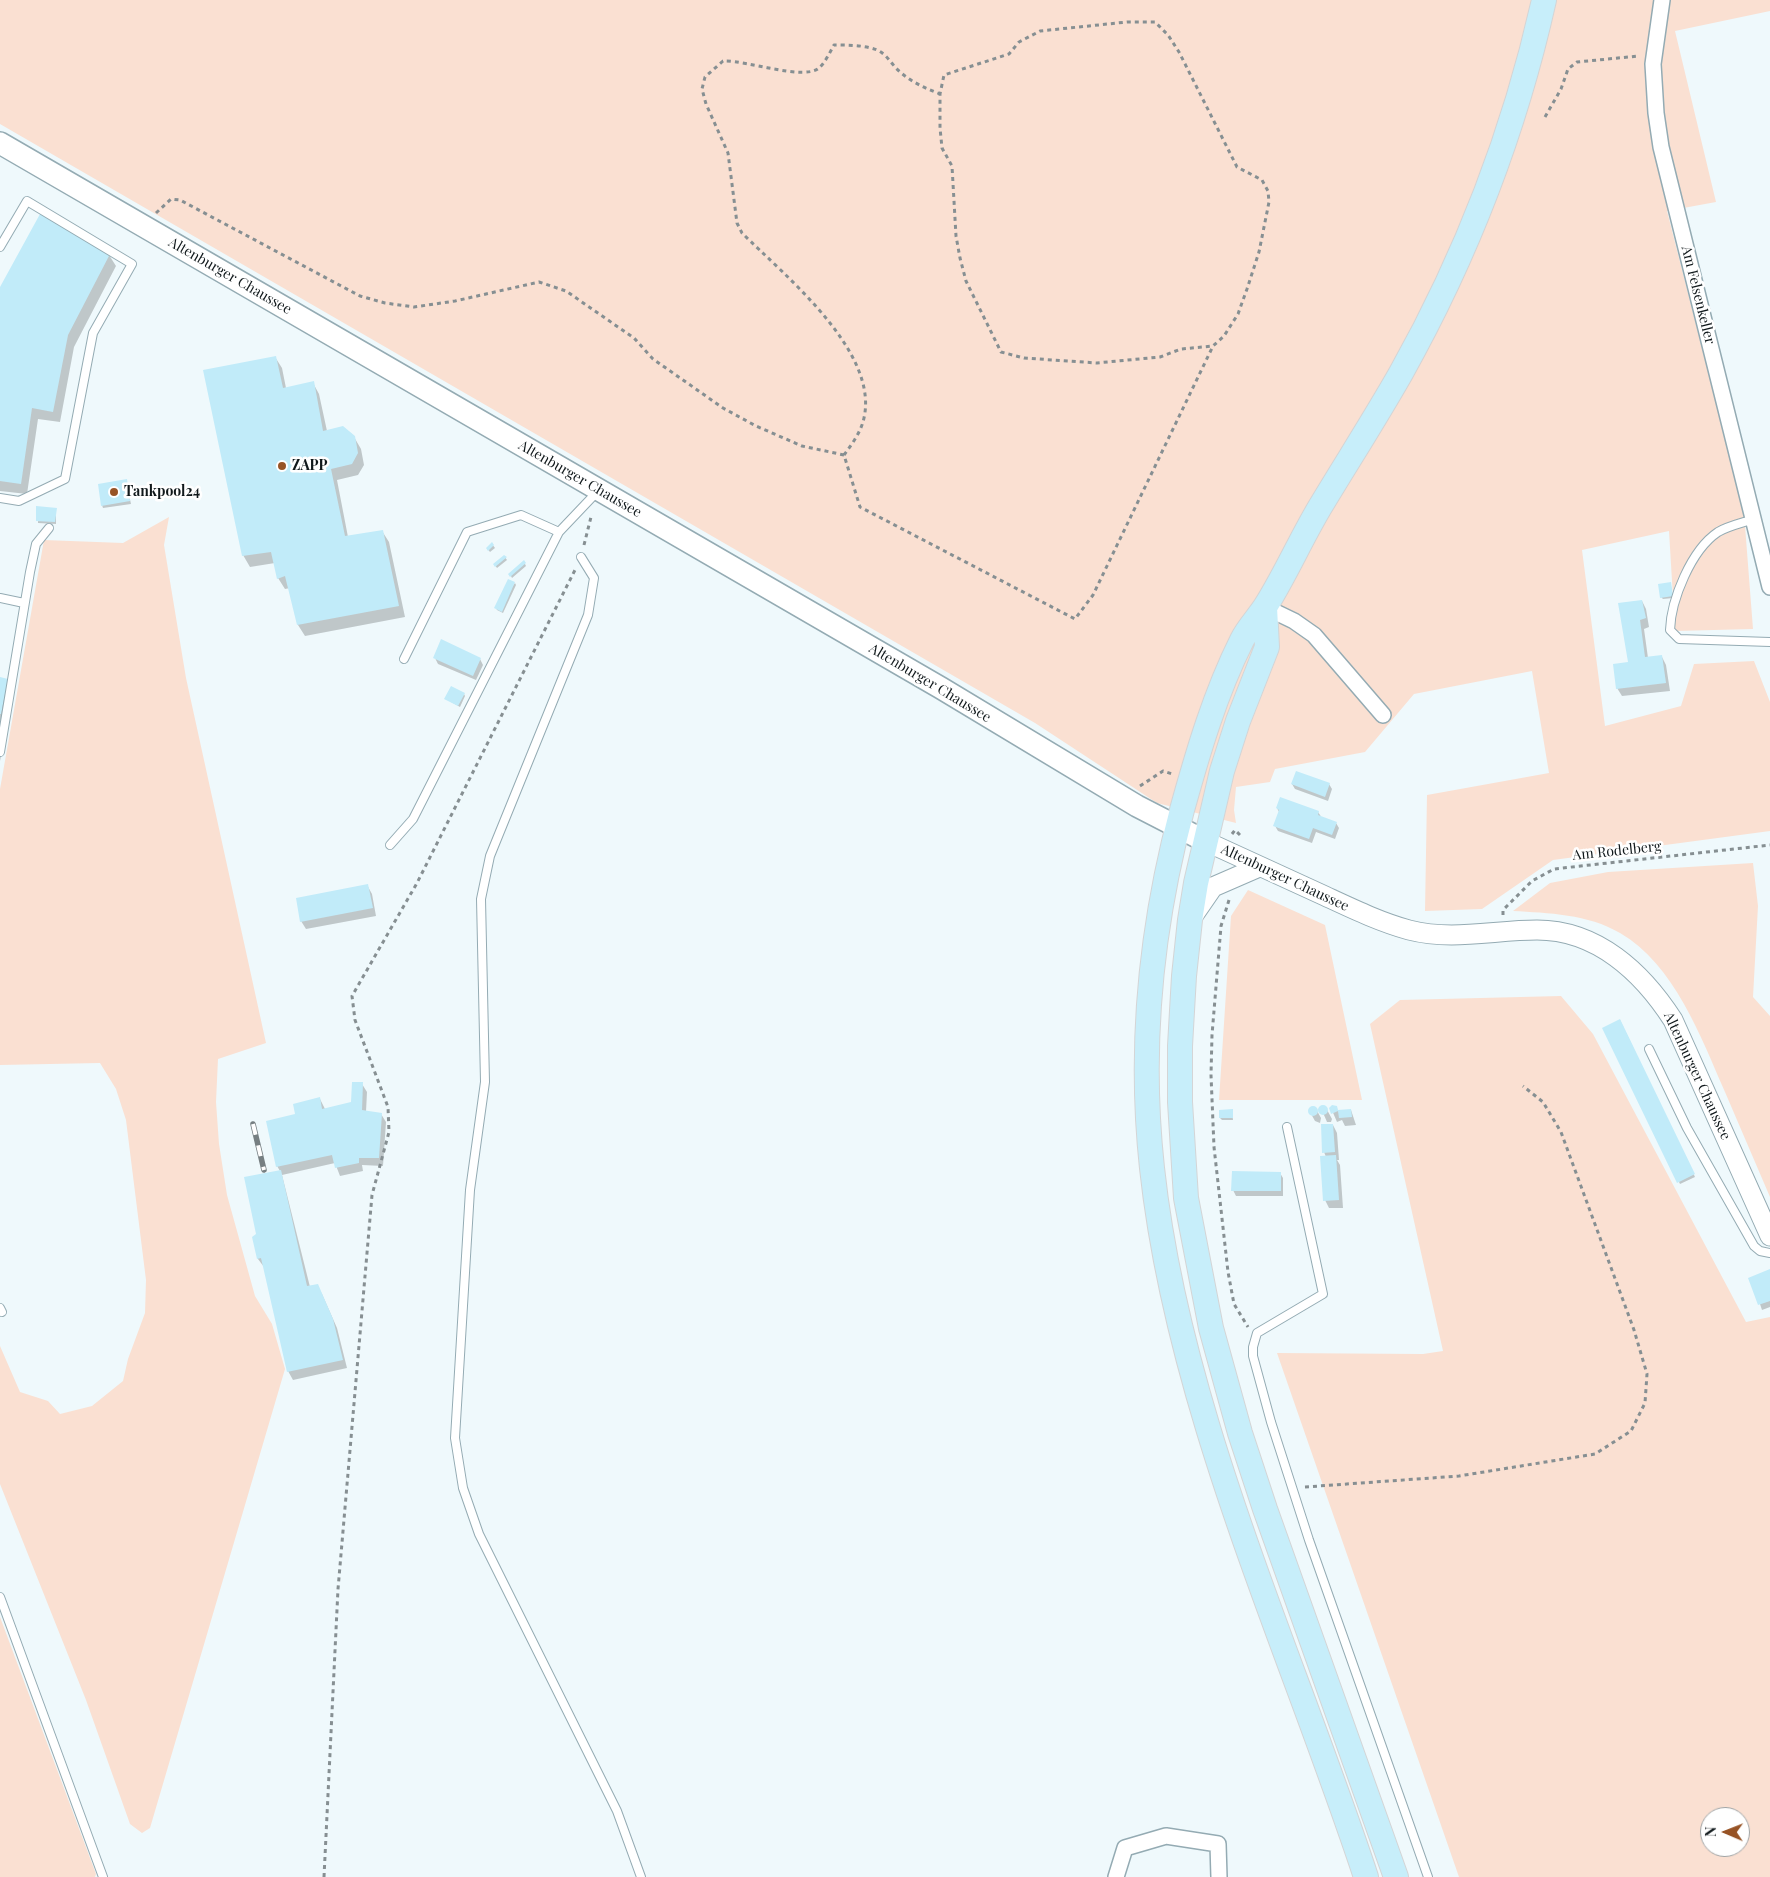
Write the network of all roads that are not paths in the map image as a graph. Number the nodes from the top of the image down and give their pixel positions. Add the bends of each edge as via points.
1 (1544, 0) edge
2 (1662, 0) edge
3 (0, 143) edge
4 (0, 248) edge
5 (598, 490) junction
6 (0, 498) edge
7 (1754, 519) junction
8 (49, 528) dead end
9 (559, 532) junction
10 (581, 557) road end
11 (1770, 587) edge
12 (0, 598) edge
13 (24, 603) junction
14 (1265, 607) junction
15 (1770, 642) edge
16 (404, 659) dead end
17 (1383, 715) dead end
18 (0, 752) edge
19 (1178, 827) junction
20 (390, 845) dead end
21 (1215, 845) junction
22 (1260, 867) junction
23 (1190, 920) junction
24 (1649, 1050) dead end
25 (1288, 1127) dead end
26 (1770, 1236) edge
27 (1770, 1253) edge
28 (0, 1597) edge
29 (103, 1877) edge
30 (641, 1877) edge
31 (1116, 1877) edge
32 (1219, 1877) edge
33 (1366, 1877) edge
34 (1396, 1877) edge
35 (1428, 1877) edge

1 - 14 main road via 1516,105 1456,264 1399,377 1321,504
2 - 7 street, Am Felsenkeller via 1653,88 1661,146
3 - 5 main road, Altenburger Chaussee
4 - 6 lane via 27,201 132,264 93,333 65,479 19,501
5 - 9 lane
5 - 19 main road, Altenburger Chaussee via 942,688 1122,798
7 - 11 street, Am Felsenkeller
7 - 15 lane via 1718,532 1703,546 1674,600 1670,630 1679,639
8 - 13 lane via 36,544
9 - 16 lane via 520,515 467,532
9 - 20 lane via 413,820
10 - 30 lane via 594,578 588,615 490,856 481,899 485,1082 470,1190 455,1438 463,1488 479,1534 617,1811
12 - 13 lane
13 - 18 lane
14 - 17 street via 1314,635
14 - 19 main road via 1244,636 1213,706
14 - 21 main road via 1267,646 1230,745
19 - 21 main road, Altenburger Chaussee
19 - 33 main road via 1156,932 1148,1023 1149,1123 1158,1214 1183,1331 1216,1450
21 - 22 street, Altenburger Chaussee
21 - 23 main road
22 - 23 street via 1213,887
22 - 26 street, Altenburger Chaussee via 1410,930 1456,936 1500,922 1581,938 1617,957 1656,993 1673,1020
23 - 34 main road via 1180,1046 1182,1134 1186,1198 1211,1328 1262,1500
24 - 27 lane via 1687,1128 1754,1246
25 - 35 lane via 1323,1294 1257,1333 1253,1356 1292,1488
28 - 29 lane
31 - 32 street via 1125,1848 1166,1836 1218,1844

